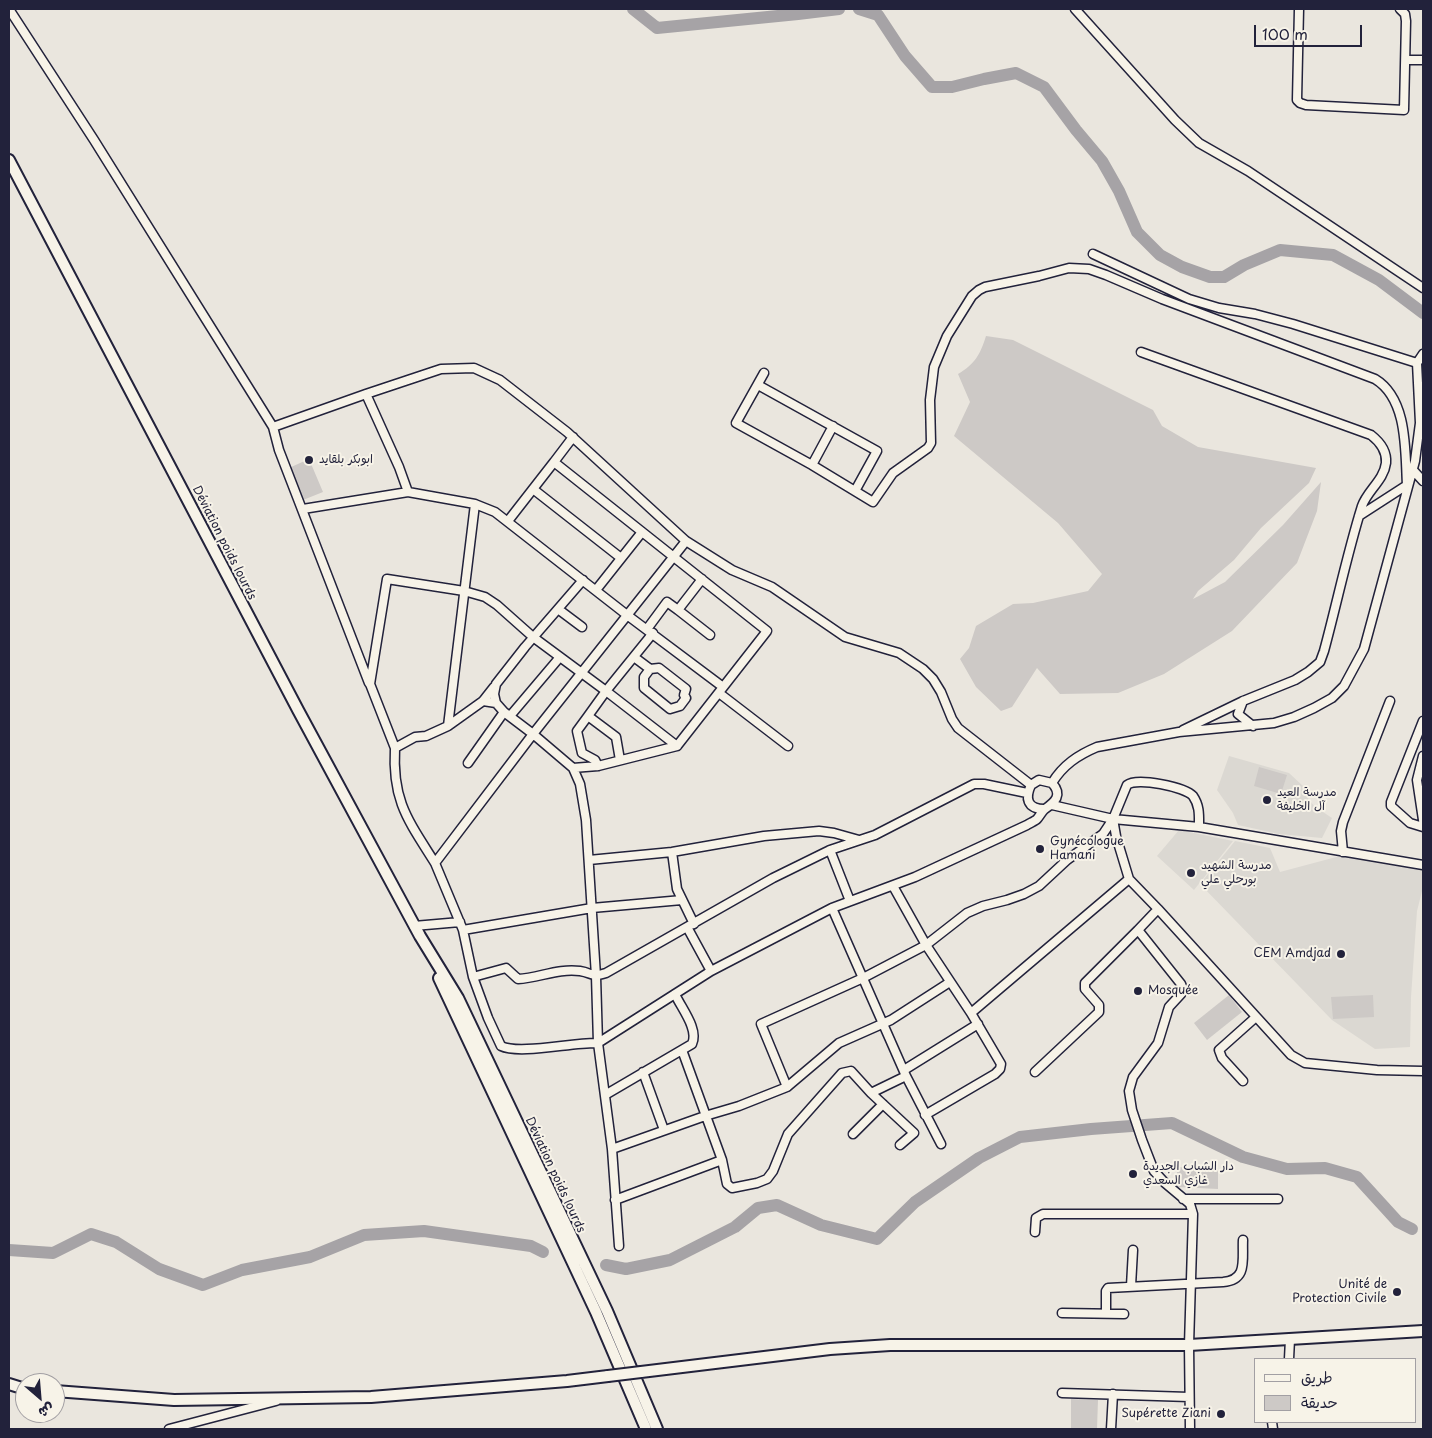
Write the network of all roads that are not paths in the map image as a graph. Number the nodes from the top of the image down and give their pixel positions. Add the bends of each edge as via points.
1 (9, 9) edge
2 (1075, 9) edge
3 (1299, 9) edge
4 (1400, 9) edge
5 (1406, 60) junction
6 (1423, 60) edge
7 (9, 160) edge
8 (1093, 254) dead end
9 (1423, 288) edge
10 (1141, 352) dead end
11 (1423, 354) edge
12 (1417, 363) junction
13 (764, 373) dead end
14 (758, 385) junction
15 (366, 394) junction
16 (833, 426) junction
17 (273, 427) junction
18 (573, 437) junction
19 (554, 462) junction
20 (812, 465) junction
21 (1412, 469) junction
22 (1423, 481) edge
23 (1407, 485) junction
24 (533, 489) junction
25 (855, 491) junction
26 (408, 492) junction
27 (474, 504) junction
28 (303, 509) junction
29 (1359, 516) junction
30 (508, 521) junction
31 (642, 532) junction
32 (686, 541) junction
33 (672, 557) junction
34 (622, 558) junction
35 (702, 579) junction
36 (583, 580) junction
37 (596, 590) junction
38 (464, 591) junction
39 (558, 609) junction
40 (678, 610) junction
41 (627, 615) junction
42 (582, 627) dead end
43 (650, 631) junction
44 (710, 635) dead end
45 (534, 637) junction
46 (560, 657) junction
47 (634, 657) junction
48 (650, 669) junction
49 (582, 674) junction
50 (370, 684) junction
51 (496, 684) junction
52 (721, 690) junction
53 (606, 691) junction
54 (484, 701) junction
55 (1243, 701) junction
56 (1390, 701) dead end
57 (496, 703) junction
58 (507, 714) junction
59 (588, 716) junction
60 (1423, 721) edge
61 (448, 726) junction
62 (1253, 726) junction
63 (1179, 732) junction
64 (534, 734) junction
65 (677, 746) junction
66 (788, 746) dead end
67 (395, 748) junction
68 (1423, 756) edge
69 (620, 760) junction
70 (468, 763) dead end
71 (598, 766) junction
72 (573, 768) junction
73 (1052, 782) junction
74 (1031, 785) junction
75 (1420, 789) edge
76 (1027, 793) junction
77 (1048, 807) junction
78 (1113, 819) junction
79 (1423, 824) edge
80 (1199, 826) junction
81 (859, 840) junction
82 (830, 850) junction
83 (672, 852) junction
84 (1343, 852) junction
85 (589, 860) junction
86 (435, 863) junction
87 (1423, 865) edge
88 (1129, 879) junction
89 (893, 886) junction
90 (682, 900) junction
91 (850, 901) junction
92 (592, 908) junction
93 (832, 908) junction
94 (1158, 909) junction
95 (691, 925) junction
96 (414, 926) junction
97 (461, 926) junction
98 (1138, 930) junction
99 (420, 936) junction
100 (926, 945) junction
101 (711, 971) junction
102 (596, 976) junction
103 (473, 978) junction
104 (863, 978) junction
105 (950, 982) junction
106 (675, 994) junction
107 (971, 1013) junction
108 (1256, 1017) junction
109 (883, 1024) junction
110 (978, 1024) junction
111 (598, 1043) junction
112 (682, 1050) junction
113 (1423, 1071) edge
114 (643, 1072) junction
115 (1035, 1072) dead end
116 (905, 1073) junction
117 (1243, 1081) dead end
118 (787, 1087) junction
119 (871, 1093) junction
120 (604, 1095) junction
121 (883, 1104) junction
122 (925, 1115) junction
123 (705, 1116) junction
124 (664, 1130) junction
125 (853, 1134) dead end
126 (940, 1144) dead end
127 (900, 1145) dead end
128 (612, 1148) junction
129 (722, 1160) junction
130 (1183, 1199) junction
131 (1278, 1199) dead end
132 (615, 1200) junction
133 (1193, 1214) junction
134 (1035, 1232) dead end
135 (1243, 1240) dead end
136 (619, 1246) dead end
137 (1133, 1250) dead end
138 (1190, 1284) junction
139 (1131, 1286) junction
140 (1062, 1313) dead end
141 (1106, 1313) junction
142 (1124, 1314) dead end
143 (1423, 1331) edge
144 (1290, 1339) junction
145 (1189, 1345) junction
146 (1289, 1358) edge
147 (65, 1392) edge
148 (1062, 1394) dead end
149 (1113, 1394) junction
150 (1189, 1397) junction
151 (290, 1398) junction
152 (168, 1429) edge
153 (646, 1429) edge
154 (657, 1429) edge
155 (1110, 1429) edge
156 (1190, 1429) edge

1 - 17 street
2 - 9 street via 1199,143 1248,171
3 - 5 street via 1297,100 1300,103 1404,110
4 - 5 street via 1405,14
5 - 6 street
7 - 96 main road, Déviation poids lourds
8 - 12 street via 1189,299 1293,324
10 - 29 street via 1371,435 1379,441 1386,462 1383,474
11 - 12 street
12 - 21 street via 1420,423
13 - 14 street
14 - 16 street
14 - 20 street via 736,423
15 - 17 street
15 - 18 street via 441,370 474,368 500,380
15 - 26 street
16 - 20 street
16 - 25 street via 878,451
17 - 28 street
18 - 19 street
18 - 32 street
19 - 24 street
19 - 31 street
20 - 25 street
21 - 22 street
21 - 23 street
23 - 25 street via 1399,414 1384,384 1106,275 1069,268 985,287 975,293 947,336 934,367 931,443 928,448 893,473 873,502
23 - 29 street
23 - 62 street via 1364,649 1344,686 1332,698 1294,717
24 - 30 street
24 - 34 street
26 - 27 street
26 - 28 street
27 - 30 street
27 - 38 street
28 - 50 street
29 - 55 street via 1320,662 1295,680
30 - 36 street
31 - 33 street
31 - 34 street
32 - 33 street
32 - 74 street via 732,570 772,587 844,636 883,647 911,660 933,679 958,728
33 - 35 street
33 - 41 street
34 - 37 street
35 - 40 street
35 - 52 street via 767,631
36 - 37 street
36 - 39 street
37 - 41 street
38 - 45 street via 485,597
38 - 50 street via 387,578
38 - 61 street
39 - 42 street
39 - 45 street
40 - 43 street via 667,602
40 - 44 street
41 - 43 street
41 - 49 street
43 - 47 street
43 - 52 street
45 - 46 street
45 - 51 street
46 - 49 street
46 - 58 street
47 - 48 street
47 - 53 street
48 - 48 street via 659,668 686,689 686,698 680,706 670,709 644,688 644,677
49 - 53 street
49 - 64 street
50 - 67 street
51 - 54 street
51 - 57 street
52 - 65 street
52 - 66 street
53 - 59 street
53 - 65 street
54 - 57 street
54 - 61 street
55 - 62 street via 1238,714
55 - 63 street
56 - 84 street via 1343,822
57 - 58 street
58 - 64 street
58 - 70 street
59 - 69 street via 616,737
59 - 71 street via 577,731 579,745 582,753 595,760
60 - 79 street via 1391,802 1410,823
61 - 67 street
62 - 63 street
63 - 73 street via 1097,747 1063,767
64 - 72 street
64 - 86 street
65 - 69 street
67 - 86 street via 394,767 405,816
68 - 75 street via 1417,780
69 - 71 street
71 - 72 street
72 - 85 street via 580,784
73 - 74 street via 1039,780
73 - 77 street via 1056,798
74 - 76 street
75 - 79 street
76 - 77 street via 1032,806
76 - 81 street via 974,784 875,835
77 - 78 street
77 - 89 street via 1027,825
78 - 80 street
78 - 80 street via 1127,785 1140,781 1187,790 1199,808
78 - 88 street
78 - 100 street via 1103,834 1067,860 1039,886 967,913
80 - 84 street
81 - 82 street
81 - 83 street via 819,831 764,836
82 - 91 street
82 - 95 street
83 - 85 street
83 - 90 street via 677,889
84 - 87 street
85 - 92 street
86 - 97 street
88 - 94 street
88 - 107 street
89 - 91 street
89 - 100 street
90 - 92 street
90 - 95 street
91 - 93 street
92 - 97 street
92 - 102 street
93 - 101 street
93 - 104 street
94 - 98 street
94 - 108 street
95 - 101 street
95 - 102 street
96 - 97 street
96 - 99 main road, Déviation poids lourds
97 - 103 street
98 - 115 street via 1086,983 1085,989 1099,1005 1099,1012
98 - 130 street via 1183,989 1169,1007 1154,1051 1132,1078 1129,1091 1132,1110 1154,1171
99 - 153 main road, Déviation poids lourds via 596,1312
99 - 154 main road, Déviation poids lourds via 458,998 607,1311
100 - 104 street
100 - 105 street
101 - 106 street
102 - 103 street via 581,971 559,970 531,979 518,979 506,968
102 - 111 street
103 - 111 street via 498,1042 505,1048 516,1050
104 - 109 street
104 - 118 street via 762,1024
105 - 107 street
105 - 109 street
106 - 111 street
106 - 112 street via 693,1030 692,1044
107 - 110 street
108 - 113 street via 1291,1055 1305,1063
108 - 117 street via 1218,1050
109 - 116 street
109 - 118 street via 839,1043
110 - 116 street
110 - 122 street via 1001,1064 1000,1070
111 - 120 street
112 - 114 street
112 - 123 street
114 - 120 street
114 - 124 street
116 - 119 street
116 - 122 street
118 - 123 street
119 - 121 street
119 - 129 street via 851,1071 842,1073 788,1134 767,1179 732,1188 727,1184
120 - 128 street
121 - 125 street
121 - 127 street via 914,1133
122 - 126 street
123 - 124 street
123 - 129 street
124 - 128 street
128 - 132 street
129 - 132 street
130 - 131 street
130 - 133 street via 1190,1204
132 - 136 street
133 - 134 street via 1043,1214 1036,1218
133 - 138 street
135 - 138 street via 1241,1274 1236,1279
137 - 139 street
138 - 139 street
138 - 145 street
139 - 141 street via 1108,1288
140 - 141 street
141 - 142 street
143 - 144 main road
144 - 145 main road
144 - 146 street
145 - 150 street
145 - 151 main road, bridge via 890,1345 830,1349 557,1382 371,1396
147 - 151 main road via 174,1400
148 - 149 street
149 - 150 street
149 - 155 street
150 - 156 street
151 - 152 street

